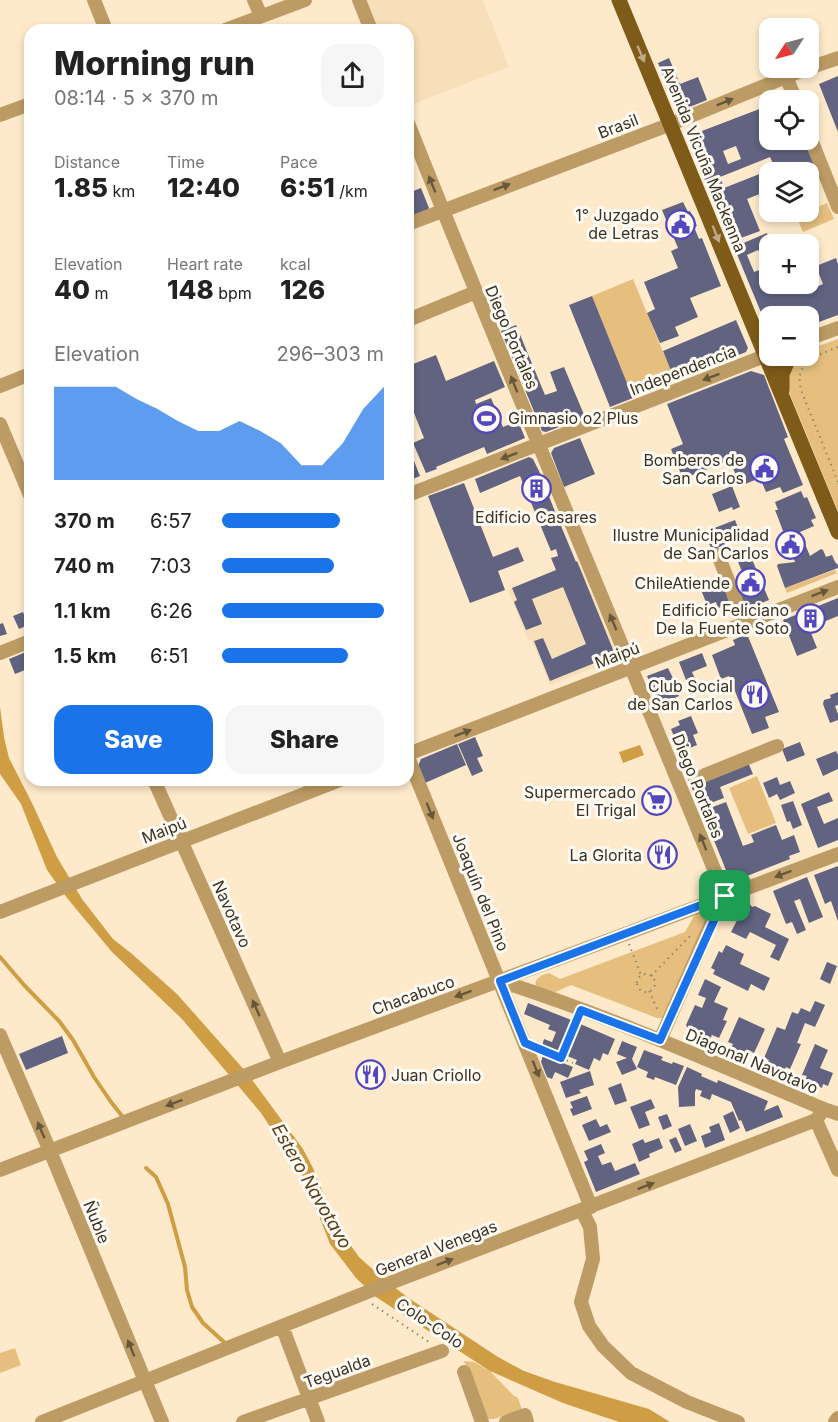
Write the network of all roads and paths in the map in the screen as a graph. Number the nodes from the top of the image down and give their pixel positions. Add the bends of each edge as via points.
1 (94, 0) edge
2 (254, 0) edge
3 (305, 0) edge
4 (359, 0) edge
5 (619, 0) edge
6 (261, 16) junction
7 (104, 24) edge
8 (240, 24) edge
9 (369, 24) edge
10 (838, 58) edge
11 (819, 65) edge
12 (784, 78) edge
13 (24, 106) edge
14 (0, 115) edge
15 (670, 124) junction
16 (414, 138) edge
17 (815, 150) edge
18 (838, 207) edge
19 (443, 210) junction
20 (414, 222) edge
21 (476, 292) junction
22 (414, 318) edge
23 (838, 328) edge
24 (819, 335) edge
25 (759, 336) edge
26 (838, 347) edge
27 (759, 358) edge
28 (771, 366) edge
29 (786, 366) edge
30 (24, 376) edge
31 (0, 386) edge
32 (784, 402) junction
33 (0, 424) edge
34 (538, 444) junction
35 (24, 475) edge
36 (838, 482) edge
37 (414, 493) edge
38 (838, 532) edge
39 (718, 555) dead end
40 (838, 587) edge
41 (745, 623) junction
42 (24, 643) edge
43 (0, 653) edge
44 (632, 667) junction
45 (777, 746) dead end
46 (414, 753) edge
47 (414, 770) edge
48 (705, 775) tunnel mouth
49 (157, 786) edge
50 (324, 786) edge
51 (182, 841) junction
52 (838, 854) edge
53 (725, 896) junction
54 (0, 912) edge
55 (693, 933) dead end
56 (625, 934) junction
57 (641, 975) junction
58 (651, 976) junction
59 (500, 981) junction
60 (648, 991) junction
61 (581, 1010) junction
62 (667, 1026) junction
63 (0, 1035) edge
64 (660, 1040) junction
65 (525, 1043) junction
66 (561, 1058) junction
67 (280, 1062) junction
68 (573, 1063) dead end
69 (838, 1114) edge
70 (820, 1115) junction
71 (50, 1151) junction
72 (837, 1163) edge
73 (0, 1170) edge
74 (587, 1209) junction
75 (359, 1295) junction
76 (282, 1326) junction
77 (442, 1351) joint
78 (464, 1372) dead end
79 (144, 1380) junction
80 (309, 1398) junction
81 (838, 1418) edge
82 (526, 1419) edge
83 (42, 1422) edge
84 (162, 1422) edge
85 (243, 1422) edge
86 (318, 1422) edge
87 (482, 1422) edge
88 (506, 1422) edge
89 (738, 1422) edge
90 (835, 1422) edge

1 - 7 street
2 - 6 street
3 - 6 street
4 - 9 street
5 -> 15 main road, Avenida Vicuña Mackenna
6 - 8 street
10 - 11 street, Brasil
15 -> 12 street, Brasil
13 - 14 street
19 -> 15 street, Brasil
15 -> 25 main road, Avenida Vicuña Mackenna
19 -> 16 street, Diego Portales
17 - 18 street
19 - 20 street, Brasil
19 - 21 street, Diego Portales
21 - 22 street
34 -> 21 street, Diego Portales
23 - 24 street
26 - 36 path via 810,360 798,378
27 -> 34 street, Independencia
28 - 32 main road, Avenida Vicuña Mackenna
29 - 32 main road via 782,375
30 - 31 street
32 - 38 main road, Avenida Vicuña Mackenna
33 - 35 street
34 -> 37 street, Independencia
44 -> 34 street, Diego Portales
39 - 41 street
41 -> 40 street, Maipú
41 - 44 street, Maipú
42 - 43 street
46 -> 44 street, Maipú
53 -> 44 street, Diego Portales via 685,783
45 - 48 street
47 -> 59 street, Joaquín del Pino
49 - 51 street, Navotavo
50 - 51 street, Maipú
51 - 54 street, Maipú
67 -> 51 street, Navotavo
52 -> 53 street, Chacabuco
53 - 56 street, Chacabuco
53 - 62 street
55 - 58 path
56 - 57 path
56 - 59 street, Chacabuco
57 - 58 path
57 - 60 path via 637,985
58 - 60 path via 654,985
59 - 61 street, Diagonal Navotavo
59 - 65 street, Joaquín del Pino
59 -> 67 street, Chacabuco
60 - 62 path
61 - 64 street, Diagonal Navotavo
61 - 66 path
62 - 64 street
71 -> 63 street, Ñuble
64 - 70 street, Diagonal Navotavo
65 - 66 path
65 -> 74 street, Joaquín del Pino
66 - 68 path
67 -> 71 street, Chacabuco
69 - 70 street
70 - 72 street
74 -> 70 street, General Venegas
71 - 73 street, Chacabuco
79 -> 71 street, Ñuble
75 -> 74 street, General Venegas
74 - 89 street, Joaquín del Pino via 592,1259 581,1302 589,1326 603,1346 631,1373 687,1402
75 - 76 street, General Venegas
75 - 77 path, Colo-Colo
76 - 79 street, General Venegas
76 - 80 street
77 - 80 street, Tegualda
78 - 87 street, Colo-Colo
79 - 83 street, General Venegas
79 - 84 street, Ñuble
80 - 85 street, Tegualda
80 - 86 street
81 - 90 street
82 - 88 street

